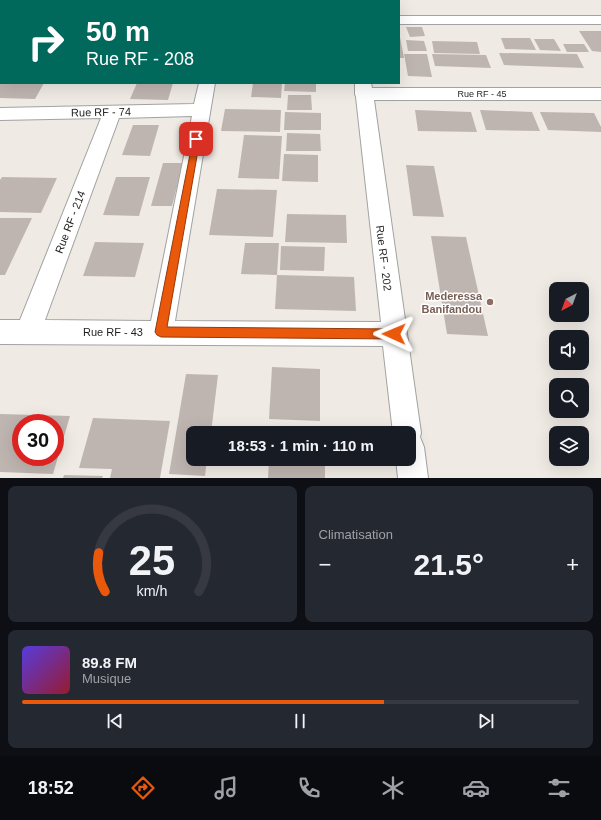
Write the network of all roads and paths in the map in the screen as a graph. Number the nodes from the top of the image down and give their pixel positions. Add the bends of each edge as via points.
1 (400, 20) edge
2 (601, 20) edge
3 (207, 84) edge
4 (363, 88) edge
5 (601, 94) edge
6 (202, 110) junction
7 (112, 112) junction
8 (0, 114) edge
9 (0, 332) edge
10 (28, 332) junction
11 (161, 332) junction
12 (394, 334) junction
13 (406, 426) edge
14 (411, 466) edge
15 (413, 478) edge

1 - 2 street
3 - 6 street
4 - 5 street, Rue RF - 45
4 - 12 street, Rue RF - 202
6 - 7 street, Rue RF - 74
6 - 11 street
7 - 8 street, Rue RF - 74
7 - 10 street, Rue RF - 214
9 - 10 street, Rue RF - 43
10 - 11 street, Rue RF - 43
11 - 12 street, Rue RF - 43
12 - 13 street, Rue RF - 202
14 - 15 street

